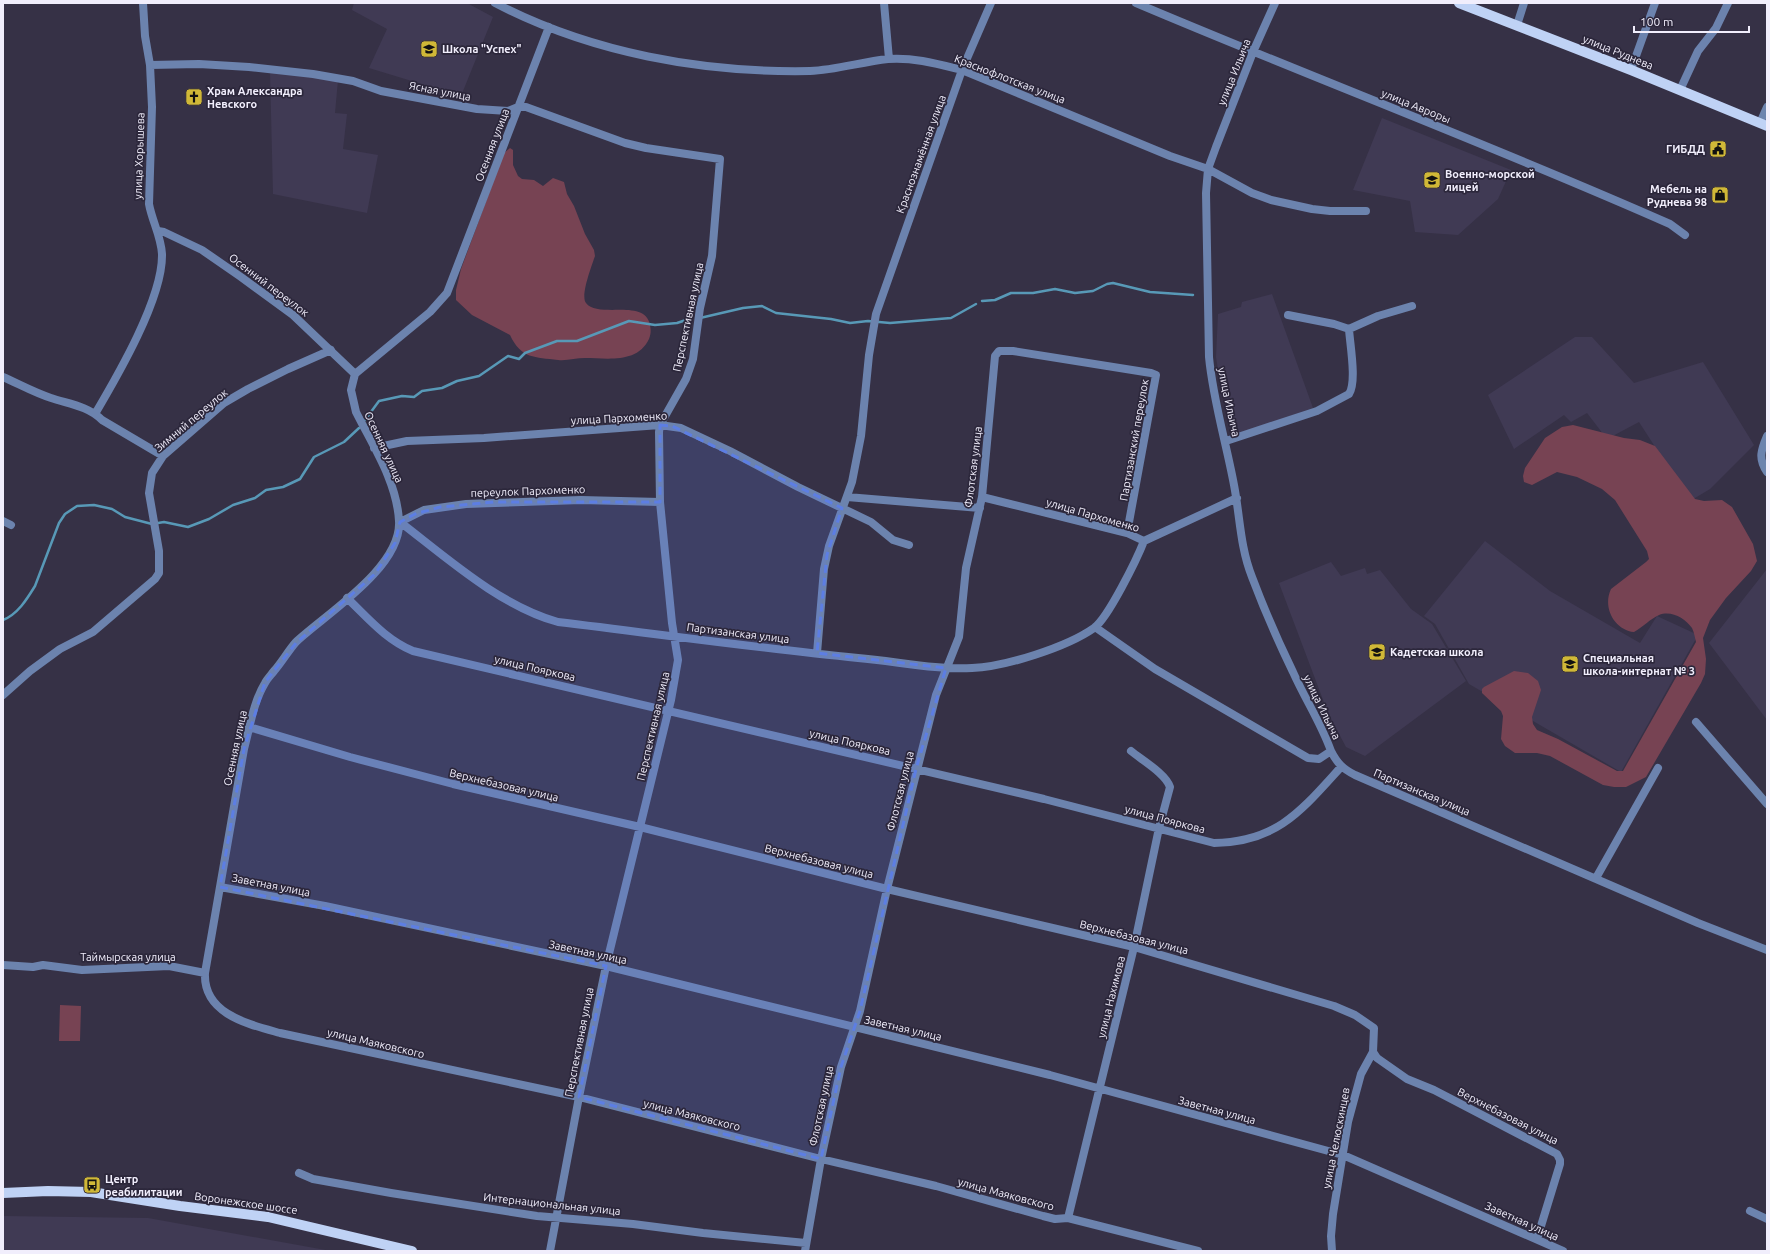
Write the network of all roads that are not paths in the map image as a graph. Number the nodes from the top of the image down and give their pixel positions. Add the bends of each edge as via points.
1 (143, 3) edge
2 (495, 3) edge
3 (884, 3) edge
4 (990, 3) edge
5 (1136, 3) edge
6 (1275, 3) edge
7 (1459, 3) edge
8 (1524, 3) edge
9 (1656, 3) edge
10 (1728, 3) edge
11 (1517, 25) junction
12 (549, 27) junction
13 (1253, 52) junction
14 (889, 59) junction
15 (150, 65) junction
16 (962, 70) junction
17 (1631, 70) junction
18 (1680, 90) junction
19 (518, 107) junction
20 (1767, 107) edge
21 (1764, 125) edge
22 (720, 159) joint
23 (1208, 169) junction
24 (1366, 211) dead end
25 (158, 231) junction
26 (1685, 235) dead end
27 (1412, 306) dead end
28 (1288, 315) dead end
29 (1349, 329) junction
30 (331, 350) junction
31 (1013, 351) joint
32 (355, 374) junction
33 (3, 377) edge
34 (95, 414) junction
35 (660, 425) junction
36 (1767, 436) edge
37 (1226, 441) junction
38 (374, 448) junction
39 (163, 456) junction
40 (1767, 472) edge
41 (848, 497) junction
42 (982, 497) junction
43 (1237, 498) junction
44 (660, 502) junction
45 (842, 508) junction
46 (980, 508) junction
47 (3, 521) edge
48 (400, 522) junction
49 (11, 525) dead end
50 (1127, 533) junction
51 (1144, 541) junction
52 (909, 545) dead end
53 (347, 598) junction
54 (1095, 627) junction
55 (675, 636) junction
56 (817, 654) junction
57 (946, 668) junction
58 (3, 695) edge
59 (668, 712) junction
60 (1696, 722) dead end
61 (249, 727) junction
62 (1130, 751) dead end
63 (1331, 751) junction
64 (1341, 767) junction
65 (916, 768) junction
66 (1658, 768) dead end
67 (1767, 804) edge
68 (640, 827) junction
69 (1158, 828) junction
70 (1596, 878) junction
71 (220, 887) junction
72 (887, 889) junction
73 (1134, 947) junction
74 (1767, 950) edge
75 (3, 965) edge
76 (606, 966) junction
77 (205, 973) junction
78 (854, 1027) junction
79 (1375, 1032) joint
80 (1373, 1052) junction
81 (1100, 1089) junction
82 (579, 1097) junction
83 (1343, 1155) junction
84 (821, 1159) junction
85 (299, 1173) dead end
86 (3, 1193) edge
87 (1750, 1211) dead end
88 (557, 1218) junction
89 (1068, 1218) junction
90 (1767, 1219) edge
91 (1537, 1239) junction
92 (806, 1247) edge
93 (412, 1251) edge
94 (550, 1251) edge
95 (1198, 1251) edge
96 (1332, 1251) edge
97 (1563, 1251) edge

1 - 15 street, улица Хорышева
2 - 12 street, Краснофлотская улица via 526,19
3 - 14 street
4 - 16 street, Краснознамённая улица
5 - 13 street, улица Авроры
6 - 13 street, улица Ильича
7 - 11 main road, улица Руднева
8 - 11 street
9 - 17 street
10 - 18 street via 1716,28 1698,50
11 - 17 main road, улица Руднева
12 - 14 street, Краснофлотская улица via 642,55 706,67 765,72 812,71
12 - 19 street, Осенняя улица
13 - 23 street, улица Ильича
13 - 26 street, улица Авроры via 1569,179 1670,224
14 - 16 street, Краснофлотская улица via 922,60
15 - 19 street, Ясная улица via 199,64 313,74 477,109 508,111
15 - 25 street, улица Хорышева via 152,107 148,196 151,219
16 - 23 street, Краснофлотская улица via 1170,156
16 - 41 street, Краснознамённая улица via 876,314 861,436
17 - 18 main road, улица Руднева
18 - 21 main road, улица Руднева
19 - 22 street, Ясная улица via 625,143
19 - 32 street, Осенняя улица via 447,293 430,312
20 - 21 street
22 - 35 street, Перспективная улица via 712,256 700,308 693,359 686,379
23 - 24 street, Краснофлотская улица via 1252,193 1271,200 1312,210
23 - 37 street, улица Ильича via 1206,199 1209,357 1211,383
25 - 30 street, Осенний переулок via 202,250 293,315
25 - 34 street, улица Хорышева via 162,252 159,280 144,321
27 - 29 street via 1378,316
28 - 29 street
29 - 37 street via 1353,381 1349,394 1317,411
30 - 32 street, Осенний переулок
30 - 39 street, Зимний переулок via 288,369 224,403
31 - 42 street, Флотская улица via 999,351 995,356
31 - 50 street, Партизанский переулок via 1156,375
32 - 38 street, Осенняя улица via 351,390 353,401
33 - 34 street
34 - 39 street
35 - 38 street, улица Пархоменко via 406,441
35 - 44 street, Перспективная улица
35 - 45 street, улица Пархоменко via 681,428
36 - 40 street via 1760,458
37 - 43 street, улица Ильича
38 - 48 street, Осенняя улица via 389,477
39 - 58 street, Зимний переулок via 151,478 150,497 160,567 155,579 93,632 60,649
41 - 45 street
41 - 46 street
42 - 46 street, Флотская улица
42 - 50 street, улица Пархоменко
43 - 51 street, улица Пархоменко
43 - 63 street, улица Ильича via 1245,557 1252,577 1293,673 1323,728
44 - 48 street, переулок Пархоменко via 575,500 466,504 424,510
44 - 55 street, Перспективная улица
45 - 52 street, улица Пархоменко via 871,522 893,540
45 - 56 street via 824,569
46 - 57 street, Флотская улица via 966,568 959,637
47 - 49 street
48 - 53 street, Осенняя улица via 395,543 372,578
48 - 55 street, Партизанская улица via 478,582 549,620
50 - 51 street, улица Пархоменко
51 - 54 street, Партизанская улица via 1132,568
53 - 59 street, улица Пояркова via 383,633 401,646
53 - 61 street, Осенняя улица via 296,643 265,682
54 - 57 street, Партизанская улица via 1020,659 978,668
54 - 63 street via 1155,669 1308,758 1320,759
55 - 56 street, Партизанская улица
55 - 59 street, Перспективная улица via 678,660
56 - 57 street, Партизанская улица
57 - 65 street, Флотская улица via 939,683
59 - 65 street, улица Пояркова
59 - 68 street, Перспективная улица
60 - 67 street
61 - 68 street, Верхнебазовая улица via 453,784
61 - 71 street, Осенняя улица
62 - 69 street, улица Нахимова via 1168,782 1170,787
63 - 64 street, Партизанская улица
64 - 69 street, улица Пояркова via 1297,814 1266,834 1240,842 1214,843
64 - 70 street, Партизанская улица via 1402,796
65 - 69 street, улица Пояркова
65 - 72 street, Флотская улица
66 - 70 street
68 - 72 street, Верхнебазовая улица
68 - 76 street, Перспективная улица
69 - 73 street, улица Нахимова
70 - 74 street, Партизанская улица
71 - 76 street, Заветная улица via 325,906
71 - 77 street, Осенняя улица
72 - 73 street, Верхнебазовая улица
72 - 78 street, Флотская улица via 860,1011
73 - 79 street, Верхнебазовая улица via 1346,1010 1370,1024
73 - 81 street, улица Нахимова
75 - 77 street, Таймырская улица via 33,968 43,965 82,970 168,966
76 - 78 street, Заветная улица
76 - 82 street, Перспективная улица
77 - 82 street, улица Маяковского via 205,984 217,1007 233,1017 257,1026
78 - 81 street, Заветная улица via 986,1058
78 - 84 street, Флотская улица via 840,1067
79 - 80 street, улица Челюскинцев
80 - 83 street, улица Челюскинцев via 1357,1087
80 - 91 street, Верхнебазовая улица via 1382,1062 1407,1078 1557,1154 1560,1164
81 - 83 street, Заветная улица
81 - 89 street, улица Нахимова
82 - 84 street, улица Маяковского
82 - 88 street, Перспективная улица
83 - 91 street, Заветная улица
83 - 96 street, улица Челюскинцев via 1333,1214
84 - 89 street, улица Маяковского via 936,1186 1054,1219
84 - 92 street, Флотская улица
85 - 88 street, Интернациональная улица via 313,1179 419,1198
86 - 93 main road, Воронежское шоссе via 91,1192 268,1216
87 - 90 street
88 - 92 street, Интернациональная улица via 634,1224
88 - 94 street, Перспективная улица
89 - 95 street, улица Маяковского
91 - 97 street, Заветная улица

